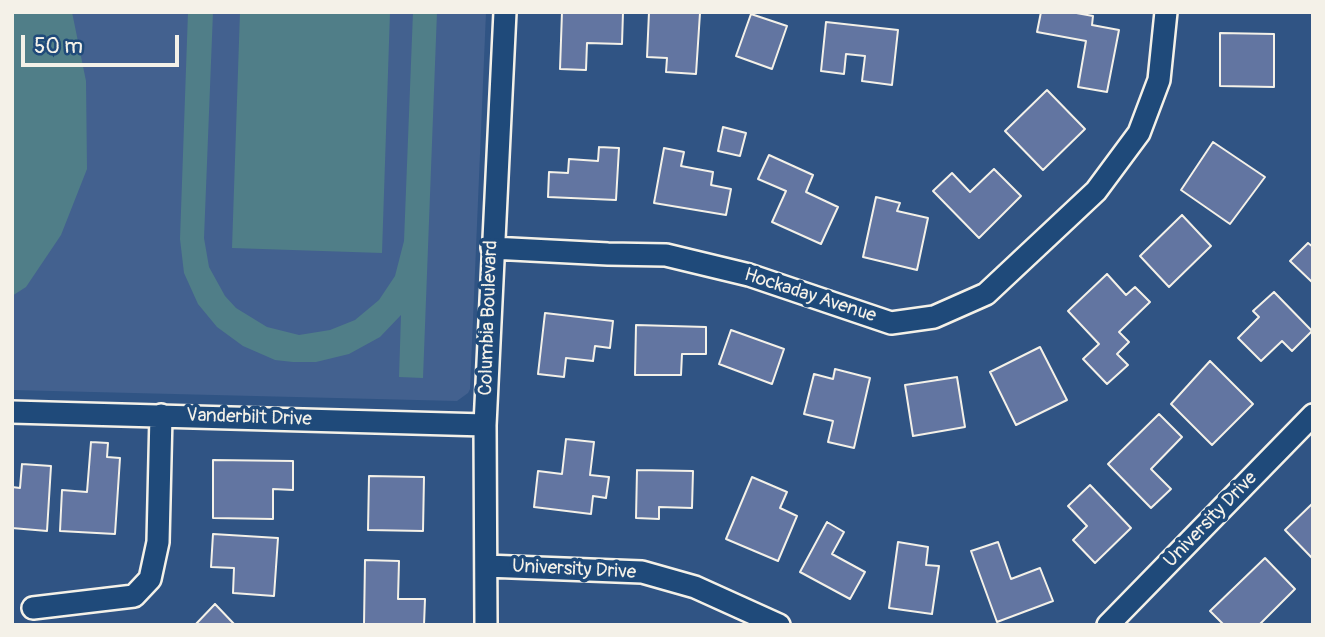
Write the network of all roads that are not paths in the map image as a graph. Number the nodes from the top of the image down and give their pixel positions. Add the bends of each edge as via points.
1 (505, 12) edge
2 (1166, 12) edge
3 (492, 248) junction
4 (12, 412) edge
5 (161, 415) junction
6 (1313, 415) edge
7 (485, 425) junction
8 (485, 566) junction
9 (33, 608) dead end
10 (486, 625) edge
11 (779, 625) edge
12 (1108, 625) edge

1 - 3 street, Columbia Boulevard
2 - 3 street, Hockaday Avenue via 1159,80 1139,133 1096,191 986,294 934,317 891,323 749,275 666,255
3 - 7 street, Columbia Boulevard
4 - 5 street, Vanderbilt Drive
5 - 7 street, Vanderbilt Drive
5 - 9 street via 158,542 150,579 135,596
6 - 12 street, University Drive
7 - 8 street, Columbia Boulevard
8 - 10 street, Columbia Boulevard
8 - 11 street, University Drive via 642,572 695,587

